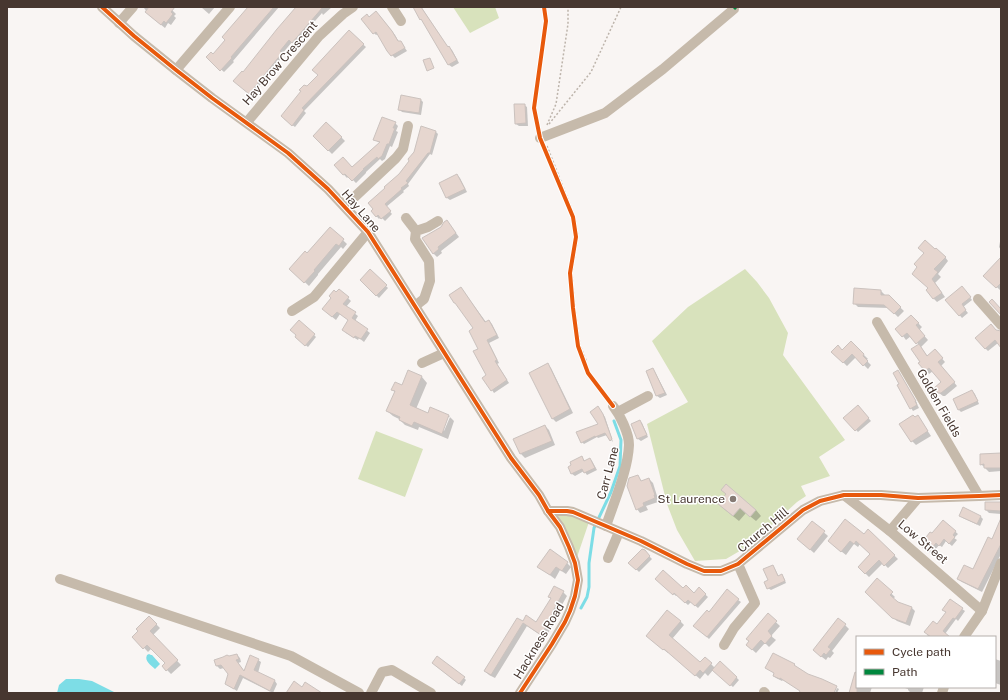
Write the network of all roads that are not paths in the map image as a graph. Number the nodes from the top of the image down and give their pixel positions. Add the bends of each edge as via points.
1 (102, 7) edge
2 (133, 7) edge
3 (230, 7) edge
4 (353, 7) edge
5 (392, 7) edge
6 (734, 9) dead end
7 (401, 21) dead end
8 (119, 23) junction
9 (176, 70) junction
10 (247, 122) junction
11 (408, 126) dead end
12 (541, 137) road end
13 (345, 206) junction
14 (406, 218) dead end
15 (438, 220) dead end
16 (416, 231) junction
17 (368, 232) junction
18 (978, 299) dead end
19 (415, 306) junction
20 (292, 311) dead end
21 (877, 322) dead end
22 (1001, 325) edge
23 (444, 353) junction
24 (422, 363) dead end
25 (648, 396) dead end
26 (1001, 495) edge
27 (844, 496) junction
28 (979, 496) junction
29 (918, 498) junction
30 (548, 511) junction
31 (603, 525) junction
32 (890, 530) junction
33 (619, 532) junction
34 (608, 558) dead end
35 (1001, 563) edge
36 (738, 564) junction
37 (60, 579) dead end
38 (982, 611) junction
39 (965, 636) edge
40 (724, 645) dead end
41 (359, 693) edge
42 (371, 693) edge
43 (431, 693) edge
44 (520, 693) edge

1 - 8 street, Hay Lane
2 - 8 street
3 - 9 street
4 - 10 street, Hay Brow Crescent via 319,36
5 - 7 street
6 - 12 street via 663,69 605,113
8 - 9 street, Hay Lane
9 - 10 street, Hay Lane
10 - 13 street, Hay Lane via 288,153
11 - 13 street via 403,149 396,158
13 - 17 street, Hay Lane
14 - 16 street
15 - 16 street
16 - 19 street via 415,239 429,261 430,281 424,299
17 - 19 street, Hay Lane
17 - 20 street via 314,297
18 - 22 street
19 - 23 street, Hay Lane
21 - 28 street, Golden Fields
23 - 24 street
23 - 30 street, Hay Lane
25 - 31 street, Carr Lane via 616,409 625,427 629,444 625,470
26 - 28 street, Church Hill
27 - 29 street, Church Hill
27 - 32 street, Low Street
27 - 36 street, Church Hill via 820,501 803,510
28 - 29 street, Church Hill
29 - 32 street
30 - 31 street, Church Hill via 567,510
30 - 44 street, Hackness Road via 560,527 569,547 578,580 565,622
31 - 33 street, Church Hill
32 - 38 street, Low Street
33 - 34 street
33 - 36 street, Church Hill via 704,571 721,571
35 - 38 street
36 - 40 street via 754,603
37 - 41 street via 291,656
38 - 39 street
42 - 43 street via 382,672 392,670

